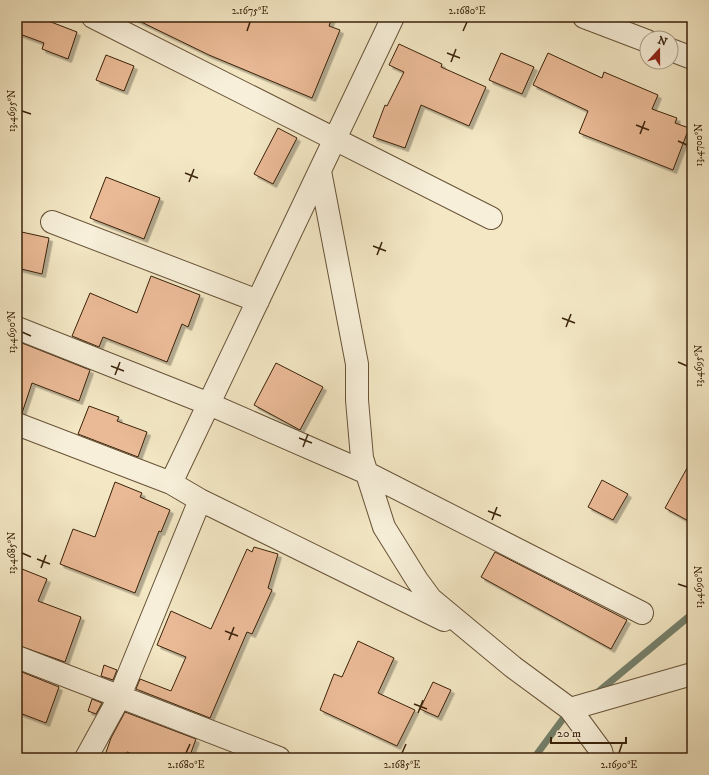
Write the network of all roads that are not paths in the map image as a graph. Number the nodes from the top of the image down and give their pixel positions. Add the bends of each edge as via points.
1 (93, 17) edge
2 (393, 17) edge
3 (584, 17) edge
4 (639, 38) edge
5 (679, 53) edge
6 (692, 58) edge
7 (335, 139) junction
8 (320, 171) junction
9 (491, 218) dead end
10 (52, 222) dead end
11 (258, 301) junction
12 (17, 328) edge
13 (209, 404) junction
14 (17, 424) edge
15 (367, 473) junction
16 (171, 483) junction
17 (200, 500) junction
18 (642, 613) dead end
19 (472, 634) junction
20 (17, 658) edge
21 (692, 674) edge
22 (119, 698) junction
23 (570, 709) junction
24 (86, 758) edge
25 (279, 758) edge
26 (603, 758) edge

1 - 7 street
2 - 7 street
3 - 4 street
5 - 6 street
7 - 8 street
7 - 9 street
8 - 11 street
8 - 15 street via 358,364 357,400 361,450
10 - 11 street
11 - 13 street
12 - 13 street
13 - 15 street
13 - 16 street
14 - 16 street
15 - 18 street
15 - 19 street via 384,527 417,580 431,599
16 - 17 street
17 - 19 street
17 - 22 street
19 - 23 street
20 - 22 street
21 - 23 street
22 - 24 street
22 - 25 street
23 - 26 street

